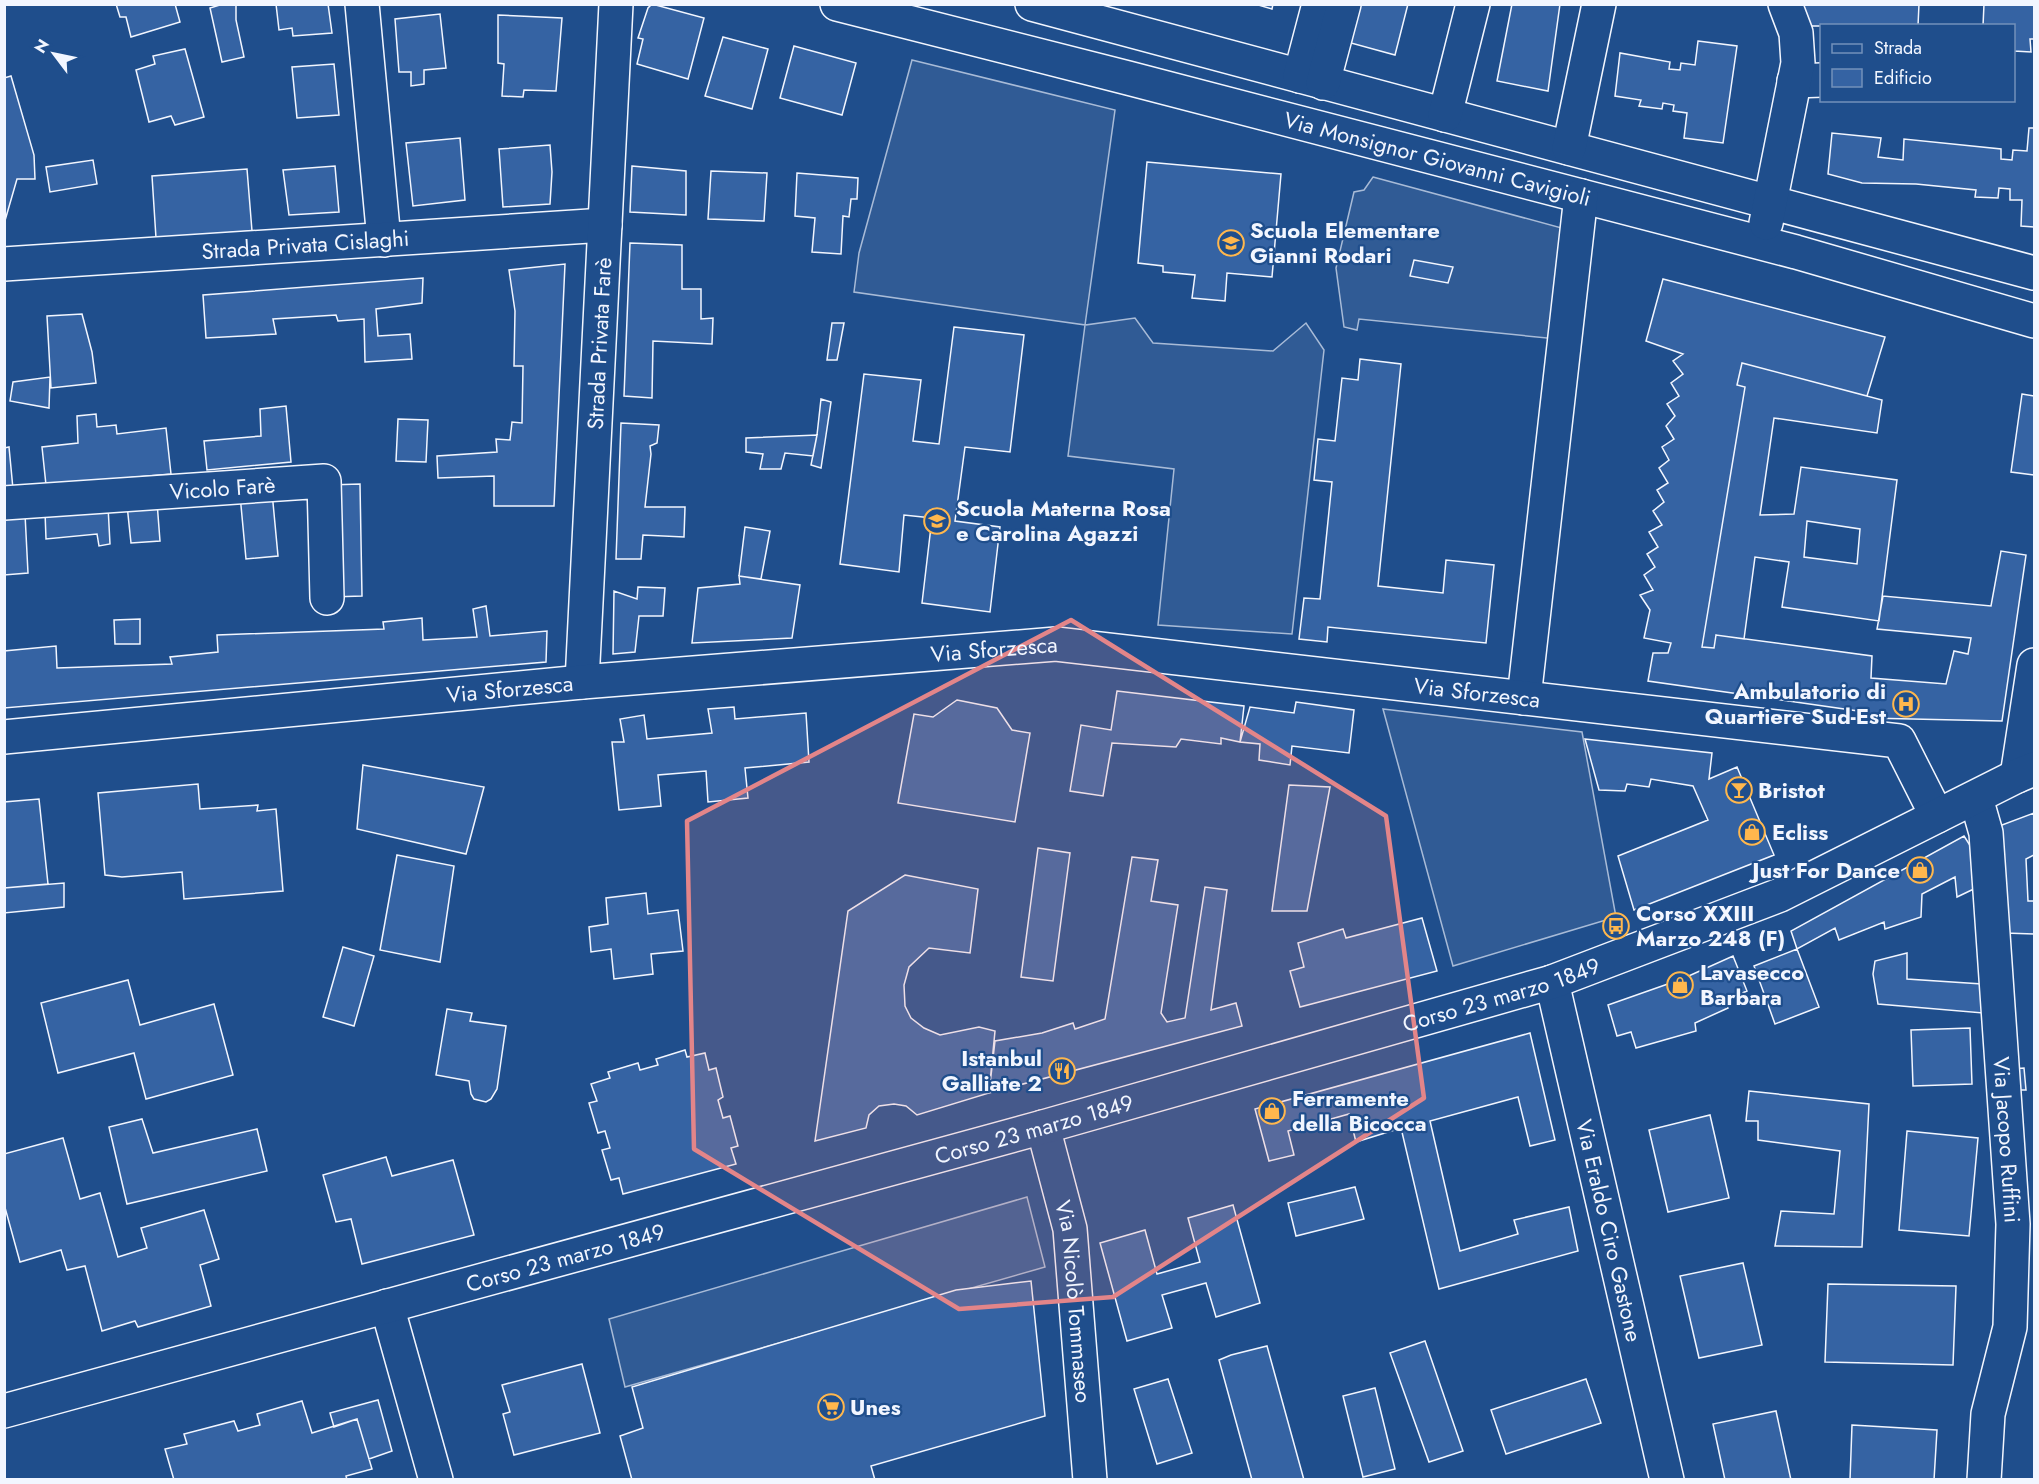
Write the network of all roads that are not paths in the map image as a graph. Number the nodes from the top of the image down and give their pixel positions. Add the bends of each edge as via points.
1 (362, 4) edge
2 (616, 4) edge
3 (837, 4) edge
4 (1032, 4) edge
5 (1318, 4) edge
6 (1344, 4) edge
7 (1473, 4) edge
8 (1599, 4) edge
9 (1785, 4) edge
10 (1312, 80) junction
11 (1808, 80) edge
12 (1444, 115) junction
13 (1569, 148) junction
14 (1581, 196) junction
15 (1771, 202) junction
16 (605, 225) junction
17 (384, 240) junction
18 (1762, 243) junction
19 (4, 264) edge
20 (2034, 273) edge
21 (2034, 321) edge
22 (4, 503) edge
23 (327, 598) dead end
24 (2034, 665) edge
25 (582, 682) junction
26 (1524, 698) junction
27 (4, 737) edge
28 (2026, 773) edge
29 (1976, 798) junction
30 (1937, 816) junction
31 (1552, 982) junction
32 (1043, 1127) junction
33 (387, 1306) junction
34 (4, 1411) edge
35 (436, 1479) edge
36 (1090, 1479) edge
37 (1667, 1479) edge
38 (1984, 1479) edge

1 - 17 street
2 - 16 street, Strada Privata Farè
3 - 14 street, Via Monsignor Giovanni Cavigioli
4 - 10 street, Via Monsignor Giovanni Cavigioli
5 - 10 street
6 - 10 street
7 - 12 street
8 - 13 street
9 - 11 street via 1796,33 1797,63
10 - 12 street, Via Monsignor Giovanni Cavigioli
11 - 15 street
12 - 13 street, Via Monsignor Giovanni Cavigioli
13 - 15 street, Via Monsignor Giovanni Cavigioli
14 - 18 street, Via Monsignor Giovanni Cavigioli
14 - 26 street
15 - 18 street
15 - 20 street, Via Monsignor Giovanni Cavigioli
16 - 17 street, Strada Privata Cislaghi
16 - 25 street, Strada Privata Farè
17 - 19 street, Strada Privata Cislaghi
18 - 21 street, Via Monsignor Giovanni Cavigioli
22 - 23 street, Vicolo Farè via 324,481
24 - 28 street
25 - 26 street, Via Sforzesca via 1056,644
25 - 27 street, Via Sforzesca
26 - 30 street, Via Sforzesca via 1899,741
28 - 29 street, Corso 23 marzo 1849
29 - 30 street, Corso 23 marzo 1849
29 - 38 street, Via Jacopo Ruffini via 1986,832 2013,1224 2010,1327 1988,1414
30 - 31 street, Corso 23 marzo 1849 via 1779,896
31 - 32 street, Corso 23 marzo 1849
31 - 37 street, Via Eraldo Ciro Gastone
32 - 33 street, Corso 23 marzo 1849
32 - 36 street, Via Nicolò Tommaseo via 1070,1229
33 - 34 street, Corso 23 marzo 1849
33 - 35 street

